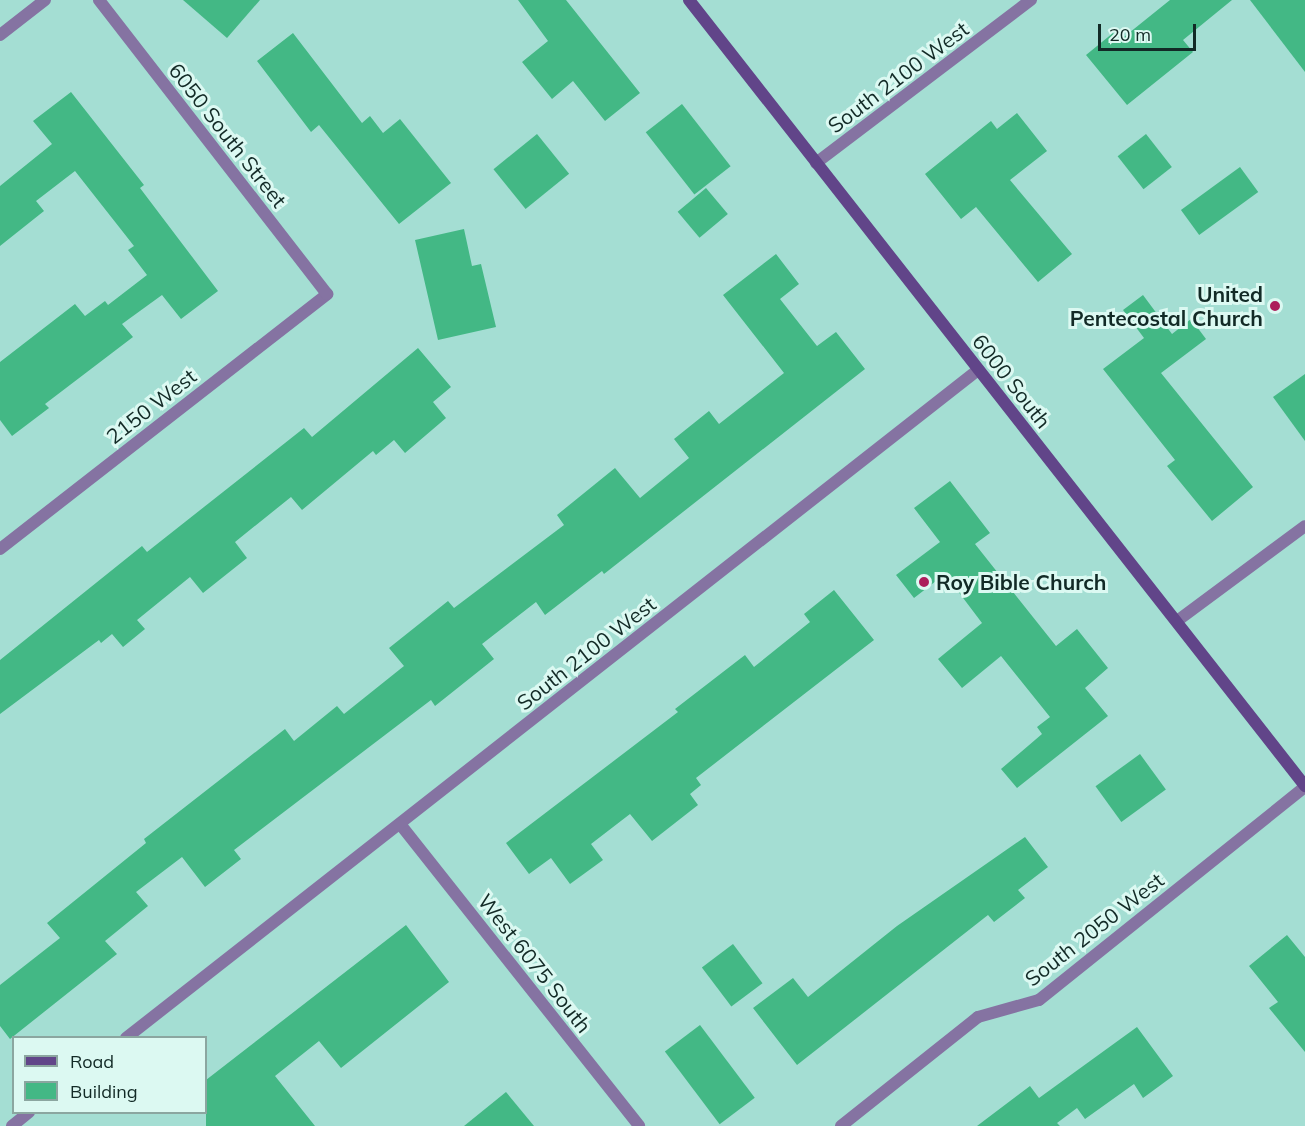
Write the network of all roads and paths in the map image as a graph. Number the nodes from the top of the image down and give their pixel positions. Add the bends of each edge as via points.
1 (45, 0) edge
2 (99, 0) edge
3 (689, 0) edge
4 (1031, 0) edge
5 (0, 35) edge
6 (816, 163) junction
7 (327, 294) joint
8 (978, 370) junction
9 (1305, 526) edge
10 (0, 549) edge
11 (1177, 621) junction
12 (1305, 787) edge
13 (400, 824) junction
14 (129, 1036) edge
15 (28, 1114) edge
16 (12, 1126) edge
17 (639, 1126) edge
18 (841, 1126) edge

1 - 5 street
2 - 7 street, 6050 South Street
3 - 6 street, 6000 South
4 - 6 street, South 2100 West
6 - 8 street, 6000 South
7 - 10 street, 2150 West
8 - 11 street, 6000 South
8 - 13 street, South 2100 West
9 - 11 street
11 - 12 street, 6000 South
12 - 18 street, South 2050 West via 1039,1000 978,1017
13 - 14 street, South 2100 West
13 - 17 street, West 6075 South
15 - 16 street

